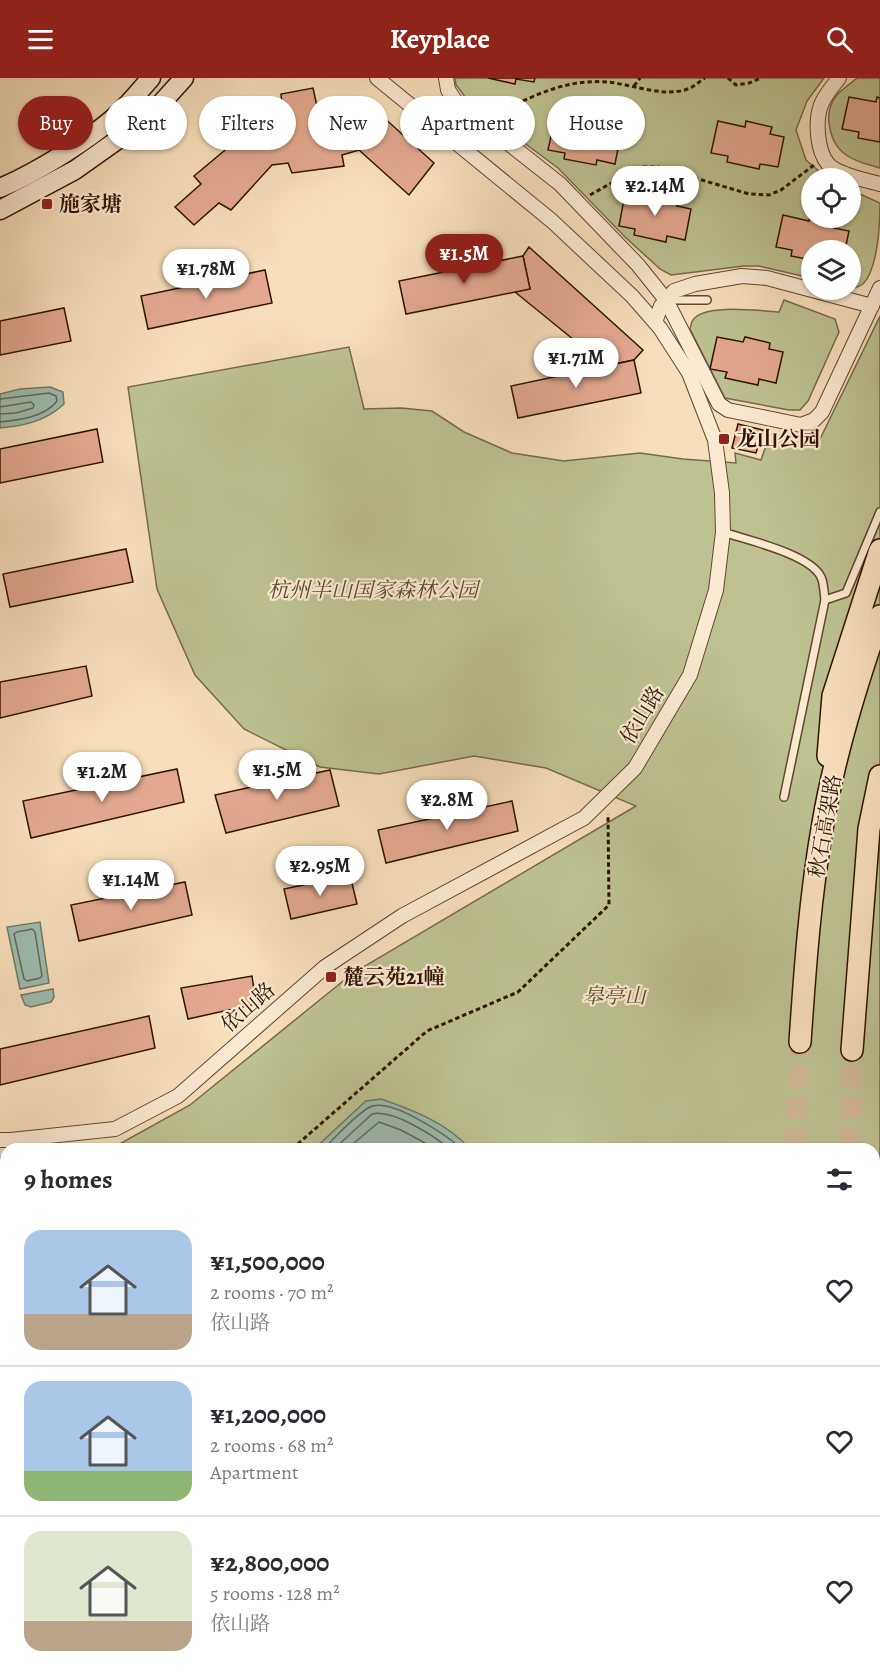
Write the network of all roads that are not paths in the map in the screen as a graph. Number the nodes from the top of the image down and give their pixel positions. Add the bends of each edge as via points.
1 (151, 78) edge
2 (184, 78) edge
3 (377, 78) edge
4 (446, 78) edge
5 (839, 78) edge
6 (880, 184) edge
7 (0, 188) edge
8 (0, 210) edge
9 (880, 288) edge
10 (666, 300) junction
11 (707, 300) dead end
12 (872, 306) junction
13 (655, 322) junction
14 (880, 512) edge
15 (723, 532) junction
16 (880, 550) edge
17 (825, 600) junction
18 (880, 615) edge
19 (880, 776) edge
20 (784, 797) dead end
21 (823, 822) junction
22 (800, 1042) tunnel mouth
23 (852, 1050) tunnel mouth
24 (0, 1140) edge

1 - 7 main road via 118,113 74,146
2 - 8 main road via 147,119 75,170
3 - 13 street, 依山路 via 552,221
4 - 10 street via 456,102 560,184
5 - 6 street via 821,104 819,144 828,164 845,174
9 - 12 street
10 - 11 lane
10 - 12 street via 674,291 695,284 742,276 767,278
10 - 12 street via 719,404 728,410 801,425 822,412
10 - 13 street
13 - 15 street, 依山路 via 689,373 715,440
14 - 17 lane via 846,592
15 - 17 lane via 798,557 814,567 821,577
15 - 24 street, 依山路 via 716,590 690,675 634,768 584,818 402,916 325,967 178,1096 115,1129
16 - 21 highway via 833,696
17 - 20 lane
18 - 21 highway, 秋石高架路 via 841,743
19 - 23 highway via 869,829
21 - 22 highway, 秋石高架路 via 808,928

